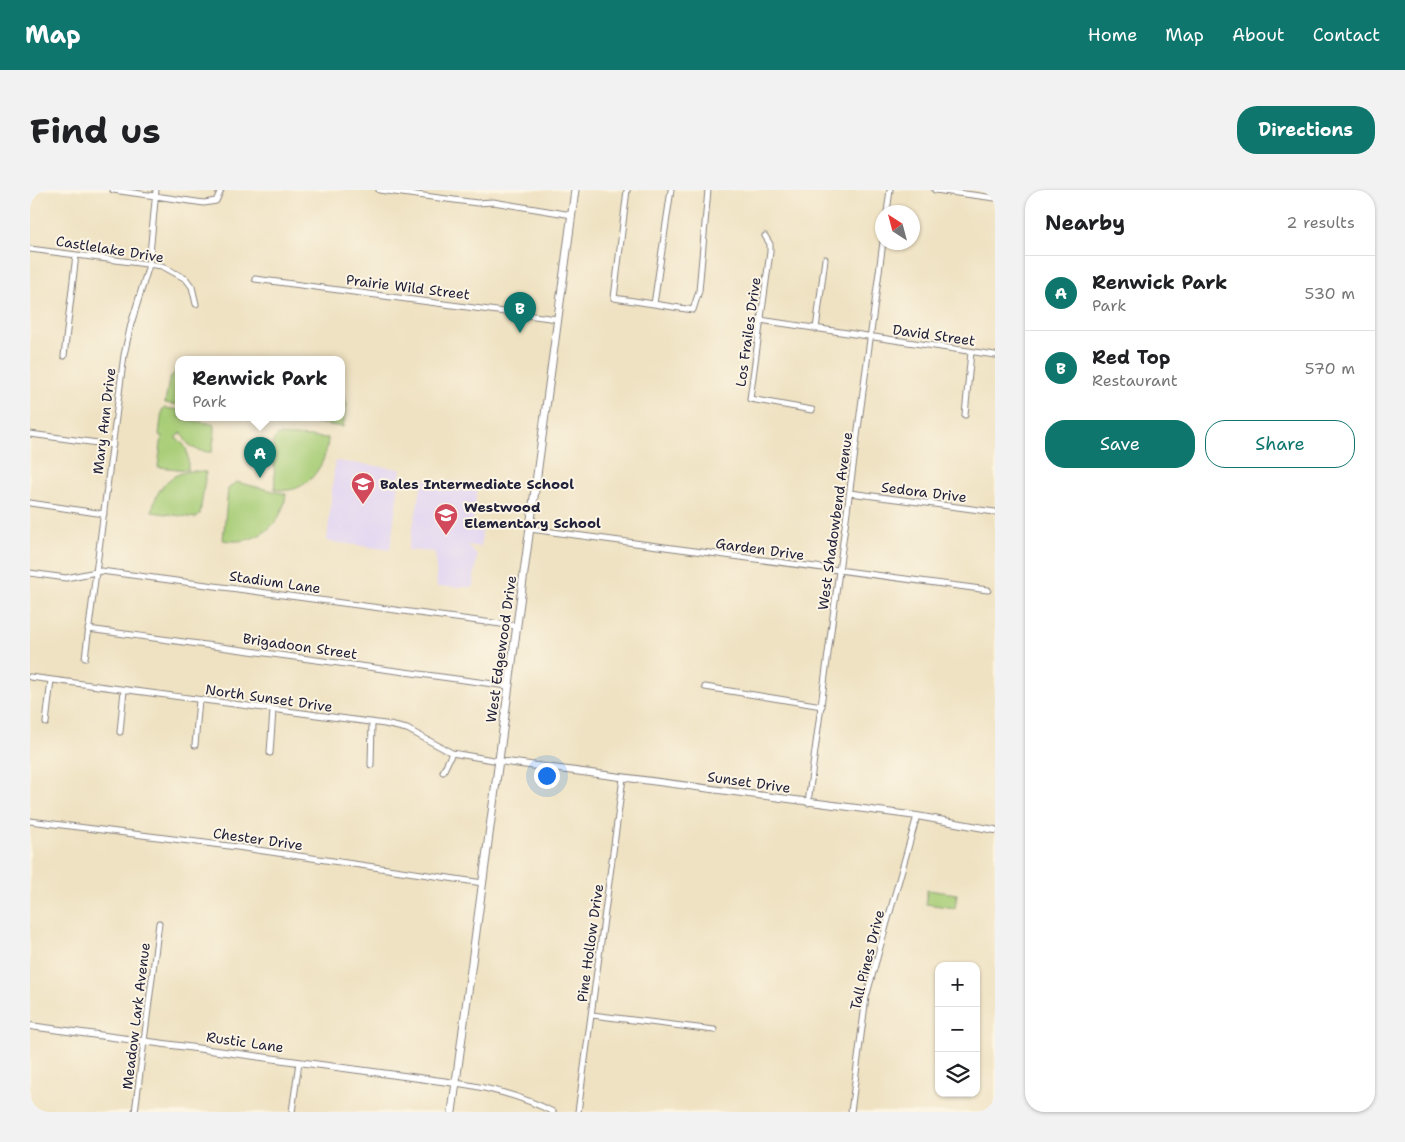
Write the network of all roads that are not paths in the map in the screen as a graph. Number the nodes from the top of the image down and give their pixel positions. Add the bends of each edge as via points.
1 (113, 190) edge
2 (221, 190) edge
3 (379, 190) edge
4 (575, 190) edge
5 (627, 190) edge
6 (671, 190) edge
7 (708, 190) edge
8 (890, 190) edge
9 (935, 190) edge
10 (972, 192) edge
11 (155, 193) edge
12 (995, 198) edge
13 (888, 205) edge
14 (572, 214) junction
15 (766, 236) dead end
16 (30, 249) edge
17 (882, 250) edge
18 (76, 255) junction
19 (825, 259) dead end
20 (149, 265) junction
21 (255, 278) dead end
22 (196, 304) dead end
23 (654, 304) junction
24 (558, 320) junction
25 (760, 320) junction
26 (816, 329) junction
27 (871, 337) junction
28 (971, 352) junction
29 (995, 355) edge
30 (64, 356) dead end
31 (812, 410) dead end
32 (965, 415) dead end
33 (30, 434) edge
34 (113, 445) junction
35 (850, 493) junction
36 (30, 504) edge
37 (995, 512) edge
38 (104, 514) junction
39 (530, 529) junction
40 (840, 571) junction
41 (30, 573) edge
42 (96, 573) junction
43 (988, 590) dead end
44 (516, 626) junction
45 (88, 630) junction
46 (85, 658) dead end
47 (30, 677) edge
48 (50, 680) junction
49 (508, 686) junction
50 (705, 687) dead end
51 (124, 690) junction
52 (199, 700) junction
53 (822, 706) junction
54 (273, 710) junction
55 (372, 722) junction
56 (46, 723) dead end
57 (120, 732) dead end
58 (195, 745) dead end
59 (270, 753) dead end
60 (452, 753) junction
61 (499, 761) junction
62 (371, 765) dead end
63 (443, 772) dead end
64 (623, 778) junction
65 (808, 803) junction
66 (917, 816) junction
67 (30, 821) edge
68 (995, 830) edge
69 (483, 883) junction
70 (159, 923) dead end
71 (592, 1015) junction
72 (30, 1026) edge
73 (714, 1030) dead end
74 (144, 1043) junction
75 (298, 1062) junction
76 (456, 1084) junction
77 (135, 1112) edge
78 (292, 1112) edge
79 (452, 1112) edge
80 (554, 1112) edge
81 (578, 1112) edge
82 (851, 1112) edge

1 - 11 street
2 - 11 street via 216,201 204,203
3 - 14 street
4 - 14 main road, West Edgewood Drive
5 - 23 street via 614,298
6 - 23 street
7 - 23 street via 699,291 693,310
8 - 13 street
9 - 10 street
10 - 12 street
11 - 20 street, Mary Ann Drive
14 - 24 main road, West Edgewood Drive
15 - 25 street, Los Frailes Drive via 770,252
16 - 18 street, Castlelake Drive
17 - 27 street, West Shadowbend Avenue
18 - 20 street, Castlelake Drive
18 - 30 street
19 - 26 street
20 - 22 street, Castlelake Drive via 162,266 186,279 192,287
20 - 34 street, Mary Ann Drive via 124,355
21 - 24 street, Prairie Wild Street
24 - 39 main road, West Edgewood Drive
25 - 26 street, David Street
25 - 31 street, Los Frailes Drive via 750,399
26 - 27 street, David Street
27 - 28 street, David Street
27 - 35 street, West Shadowbend Avenue
28 - 29 street, David Street
28 - 32 street
33 - 34 street
34 - 38 street, Mary Ann Drive
35 - 37 street, Sedora Drive
35 - 40 street, West Shadowbend Avenue
36 - 38 street
38 - 42 street, Mary Ann Drive
39 - 40 street, Garden Drive
39 - 44 main road, West Edgewood Drive
40 - 43 street, Garden Drive
40 - 53 street, West Shadowbend Avenue
41 - 42 street, Stadium Lane via 66,578
42 - 44 street, Stadium Lane via 101,571
42 - 45 street, Mary Ann Drive
44 - 49 main road, West Edgewood Drive
45 - 46 street, Mary Ann Drive
45 - 49 street, Brigadoon Street
47 - 48 street, North Sunset Drive
48 - 51 street, North Sunset Drive
48 - 56 street
49 - 61 main road, West Edgewood Drive
50 - 53 street
51 - 52 street, North Sunset Drive
51 - 57 street
52 - 54 street, North Sunset Drive
52 - 58 street
53 - 65 street, West Shadowbend Avenue
54 - 55 street, North Sunset Drive
54 - 59 street
55 - 60 street, North Sunset Drive via 408,729
55 - 62 street
60 - 61 street, North Sunset Drive
60 - 63 street
61 - 64 street, Sunset Drive
61 - 69 main road, West Edgewood Drive
64 - 65 street, Sunset Drive
64 - 71 street, Pine Hollow Drive
65 - 66 street, Sunset Drive
66 - 68 street, Sunset Drive
66 - 82 street, Tall Pines Drive via 866,997
67 - 69 street, Chester Drive
69 - 76 main road, West Edgewood Drive
70 - 74 street, Meadow Lark Avenue
71 - 73 street
71 - 81 street, Pine Hollow Drive
72 - 74 street, Rustic Lane
74 - 75 street, Rustic Lane
74 - 77 street, Meadow Lark Avenue
75 - 76 street, Rustic Lane
75 - 78 street
76 - 79 main road, West Edgewood Drive
76 - 80 street via 508,1093

